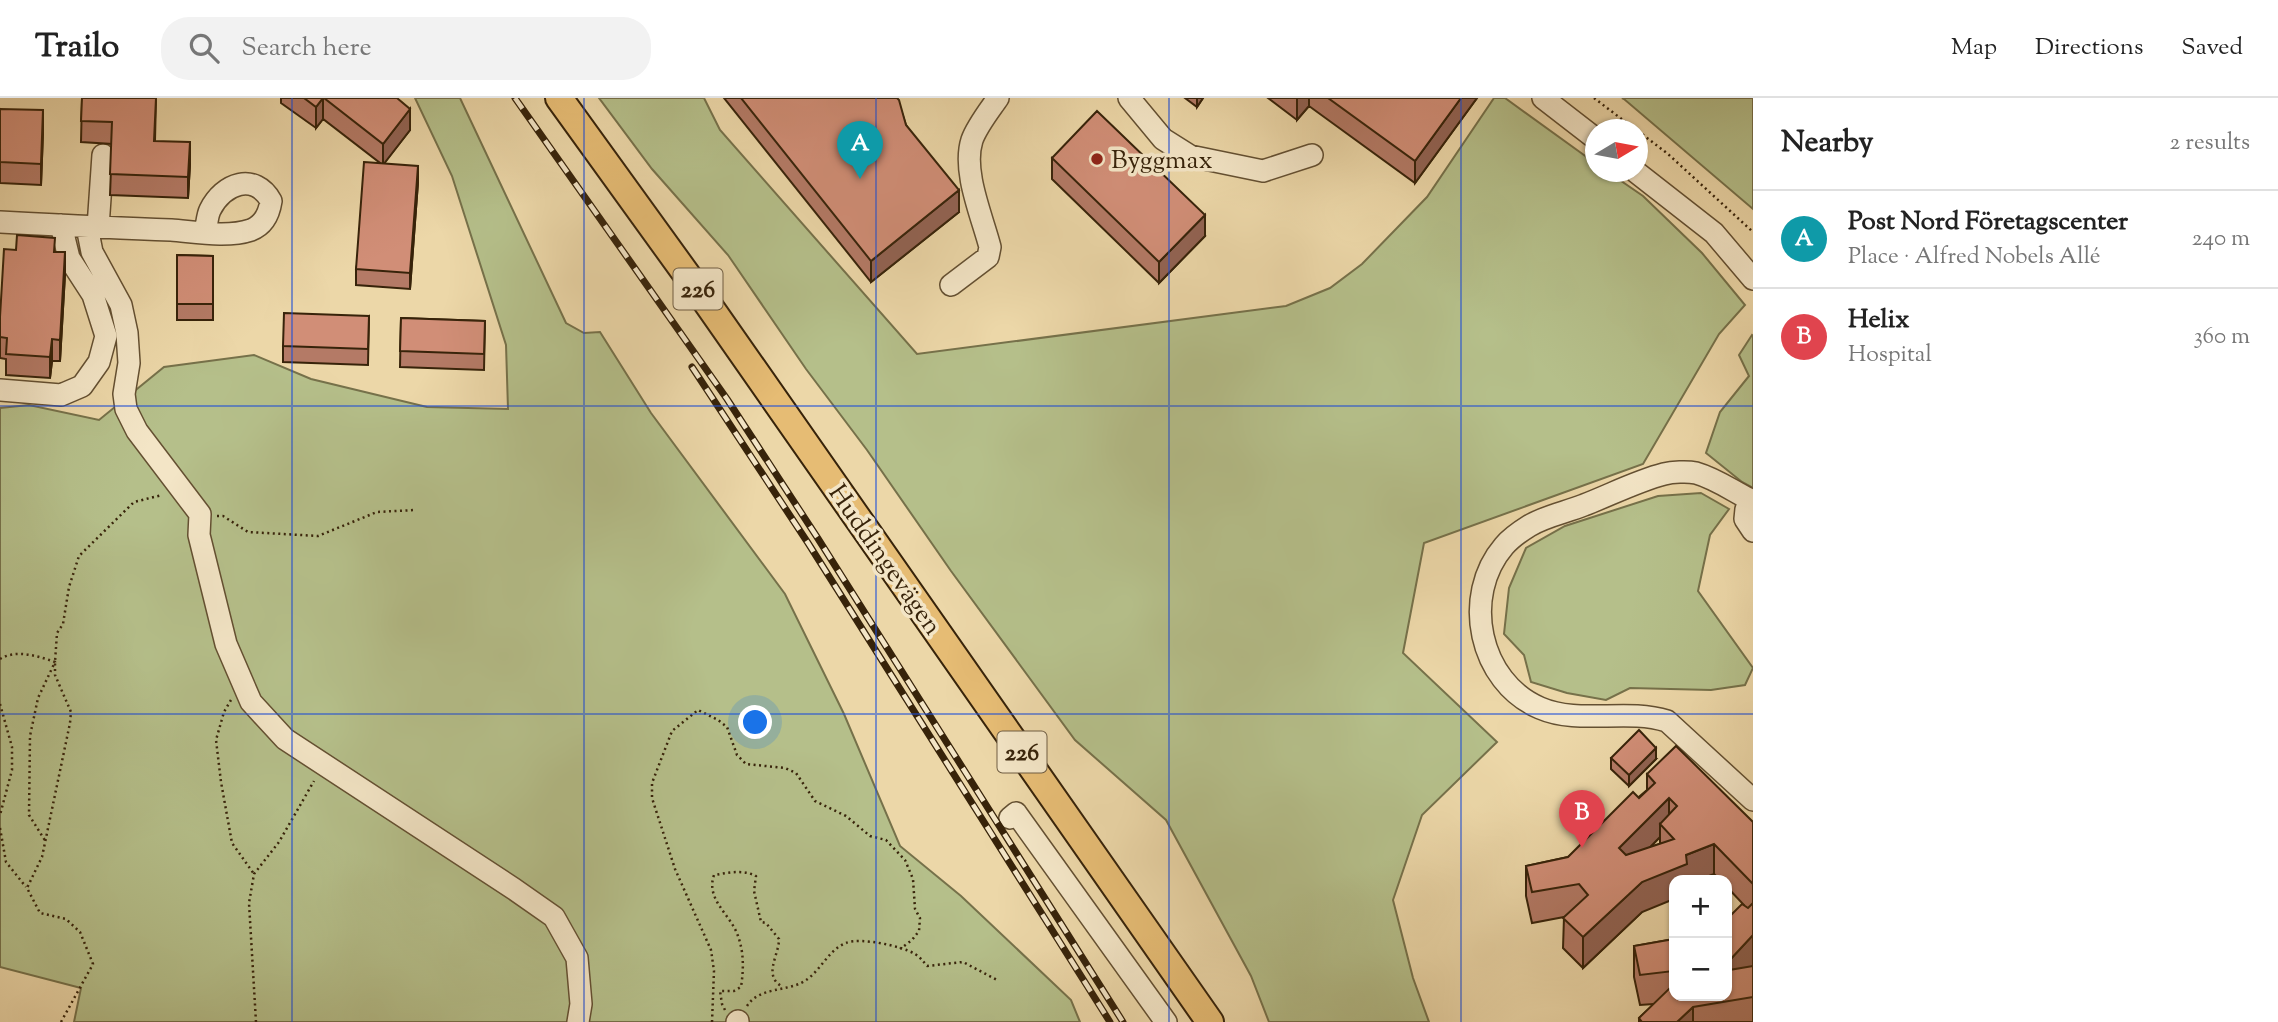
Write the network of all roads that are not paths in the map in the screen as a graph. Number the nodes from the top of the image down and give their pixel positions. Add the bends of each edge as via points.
1 (559, 98) edge
2 (1129, 98) edge
3 (1543, 98) edge
4 (994, 99) edge
5 (1585, 131) edge
6 (103, 155) dead end
7 (1312, 155) dead end
8 (1648, 181) edge
9 (0, 222) edge
10 (61, 225) junction
11 (92, 227) junction
12 (205, 232) dead end
13 (1753, 279) edge
14 (950, 285) dead end
15 (0, 390) edge
16 (1753, 502) edge
17 (1753, 531) edge
18 (1753, 800) edge
19 (1010, 818) dead end
20 (578, 1022) edge
21 (1166, 1022) edge
22 (1210, 1022) edge

1 - 22 main road, Huddingevägen / 226
2 - 7 street via 1163,139 1189,156 1263,171
3 - 5 street
4 - 14 street via 968,155 990,247 988,257
6 - 11 street
8 - 13 street via 1714,233
9 - 10 street
10 - 11 street
10 - 15 street via 69,258 93,295 106,336 99,362 82,386 61,395
11 - 12 street
11 - 20 street via 92,252 121,305 127,333 126,409 137,431 200,514 199,535 226,644 251,702 285,739 323,766 554,917 577,958
16 - 17 street via 1745,519
16 - 18 street via 1694,472 1666,473 1530,526 1504,546 1480,598 1487,656 1518,696 1541,709 1566,715 1648,715 1667,720
19 - 21 street via 1016,813

